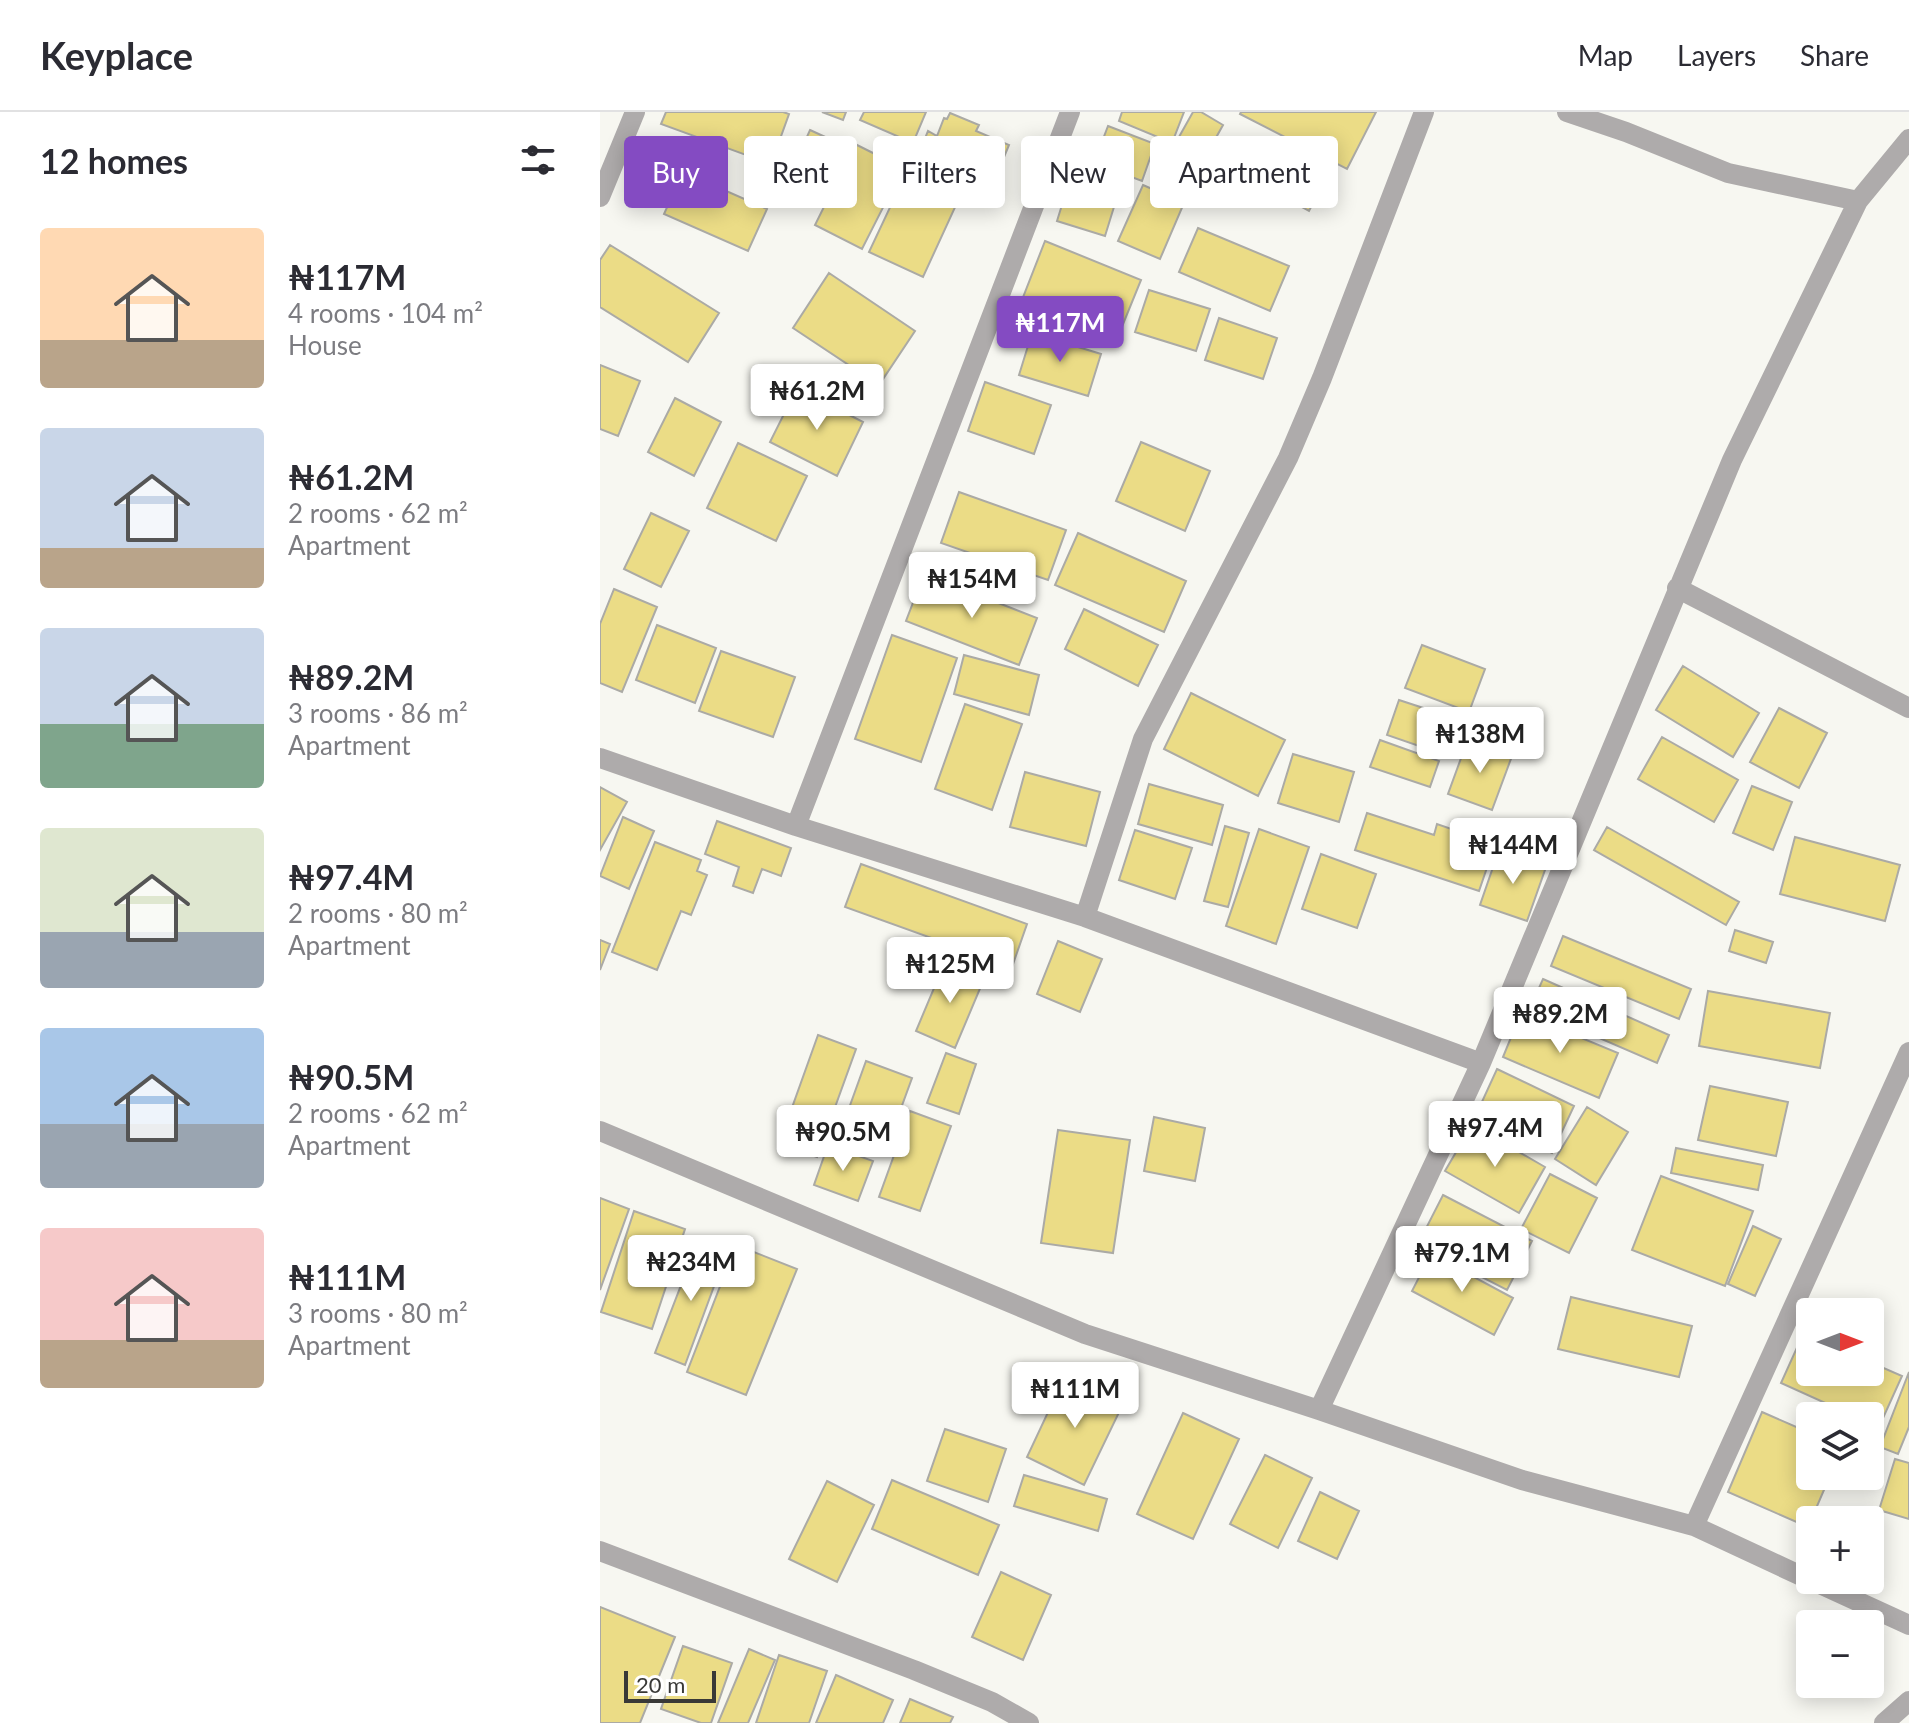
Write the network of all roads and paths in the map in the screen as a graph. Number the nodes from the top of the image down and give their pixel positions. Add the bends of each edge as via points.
1 (635, 112) edge
2 (1070, 112) edge
3 (1424, 112) edge
4 (1567, 112) edge
5 (1909, 139) edge
6 (600, 197) edge
7 (1858, 201) junction
8 (1677, 588) junction
9 (1909, 708) edge
10 (600, 758) edge
11 (796, 826) junction
12 (1085, 917) junction
13 (1909, 1052) edge
14 (1481, 1063) junction
15 (600, 1131) edge
16 (1319, 1410) junction
17 (1694, 1526) junction
18 (600, 1551) edge
19 (1796, 1573) edge
20 (1841, 1594) edge
21 (1909, 1625) edge
22 (1909, 1701) edge
23 (1029, 1723) edge
24 (1884, 1723) edge

1 - 6 street
2 - 11 street
3 - 12 street via 1288,458 1143,739
4 - 7 street via 1728,173
5 - 7 street
7 - 8 street via 1732,460
8 - 9 street
8 - 14 street
10 - 11 street
11 - 12 street
12 - 14 street
13 - 17 street
14 - 16 street
15 - 16 street via 1085,1334
16 - 17 street via 1522,1480
17 - 19 street
18 - 23 street via 914,1670
20 - 21 street
22 - 24 street

